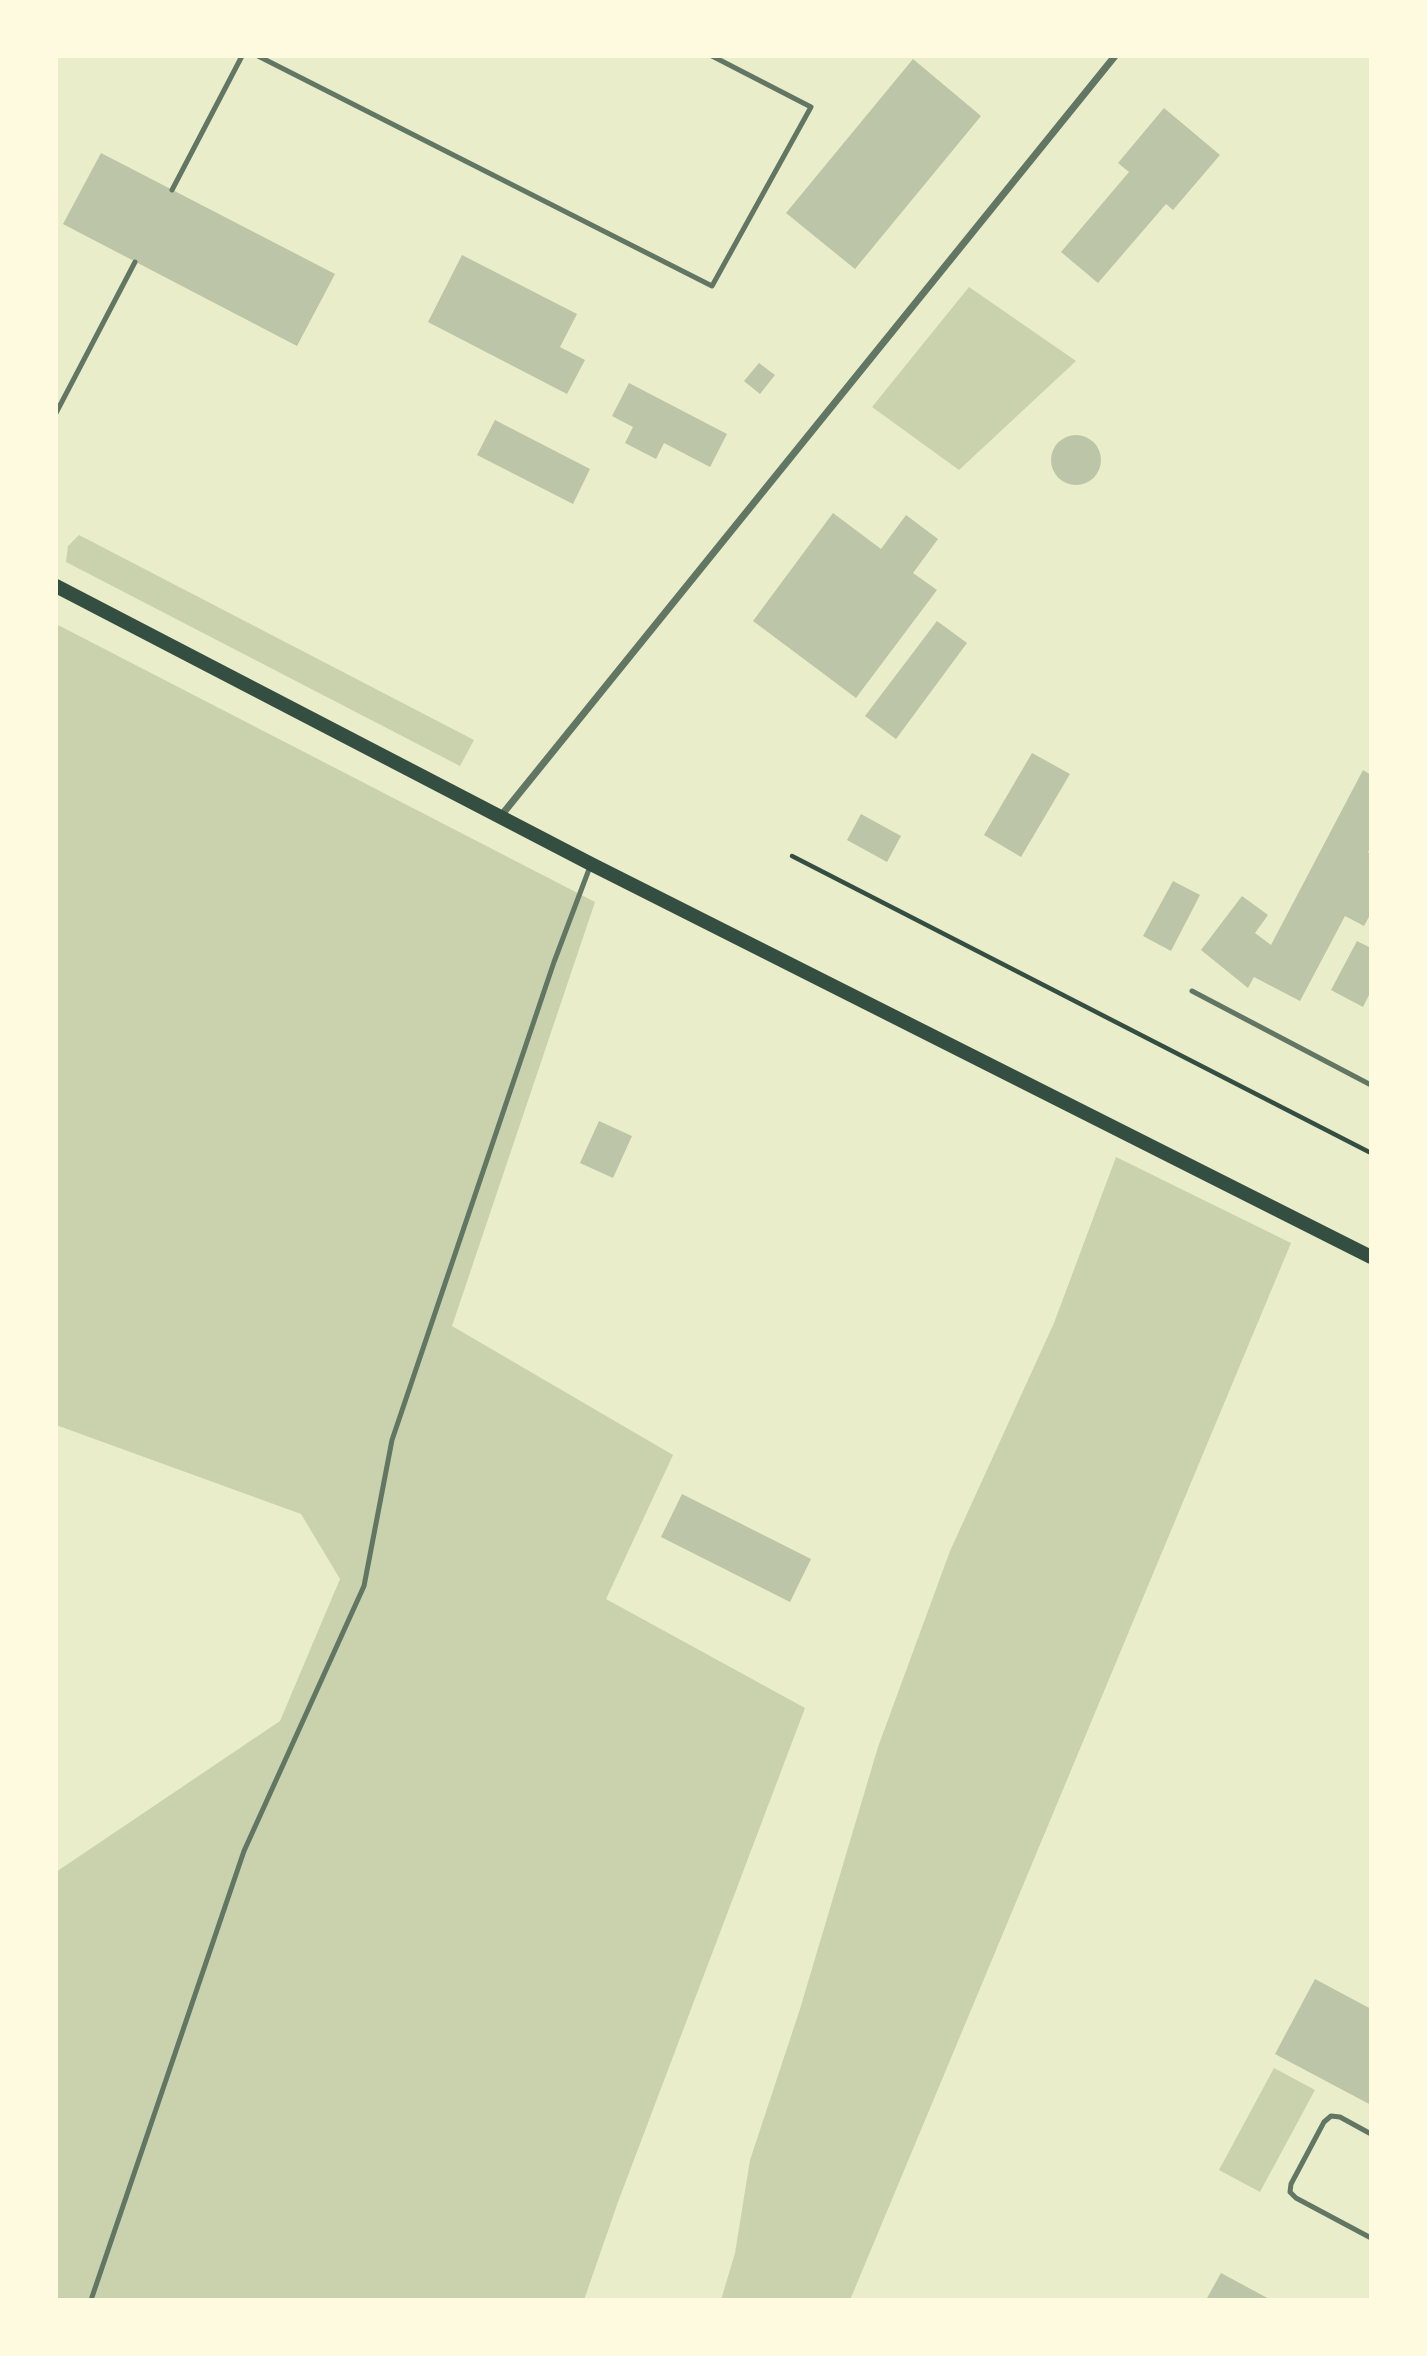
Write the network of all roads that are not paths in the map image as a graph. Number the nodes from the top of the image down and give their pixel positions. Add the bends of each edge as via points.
1 (242, 56) edge
2 (258, 56) edge
3 (712, 56) edge
4 (1115, 56) edge
5 (172, 190) dead end
6 (135, 262) dead end
7 (56, 414) edge
8 (56, 586) edge
9 (500, 817) junction
10 (590, 864) junction
11 (1192, 991) dead end
12 (1371, 1085) edge
13 (1371, 1257) edge
14 (1371, 2134) edge
15 (1371, 2238) edge
16 (91, 2300) edge

1 - 5 lane
2 - 3 lane via 712,285 811,107
4 - 9 street
6 - 7 lane
8 - 9 main road
9 - 10 main road
10 - 13 main road
10 - 16 lane via 392,1440 364,1586 244,1851
11 - 12 lane
14 - 15 lane via 1331,2116 1290,2192

